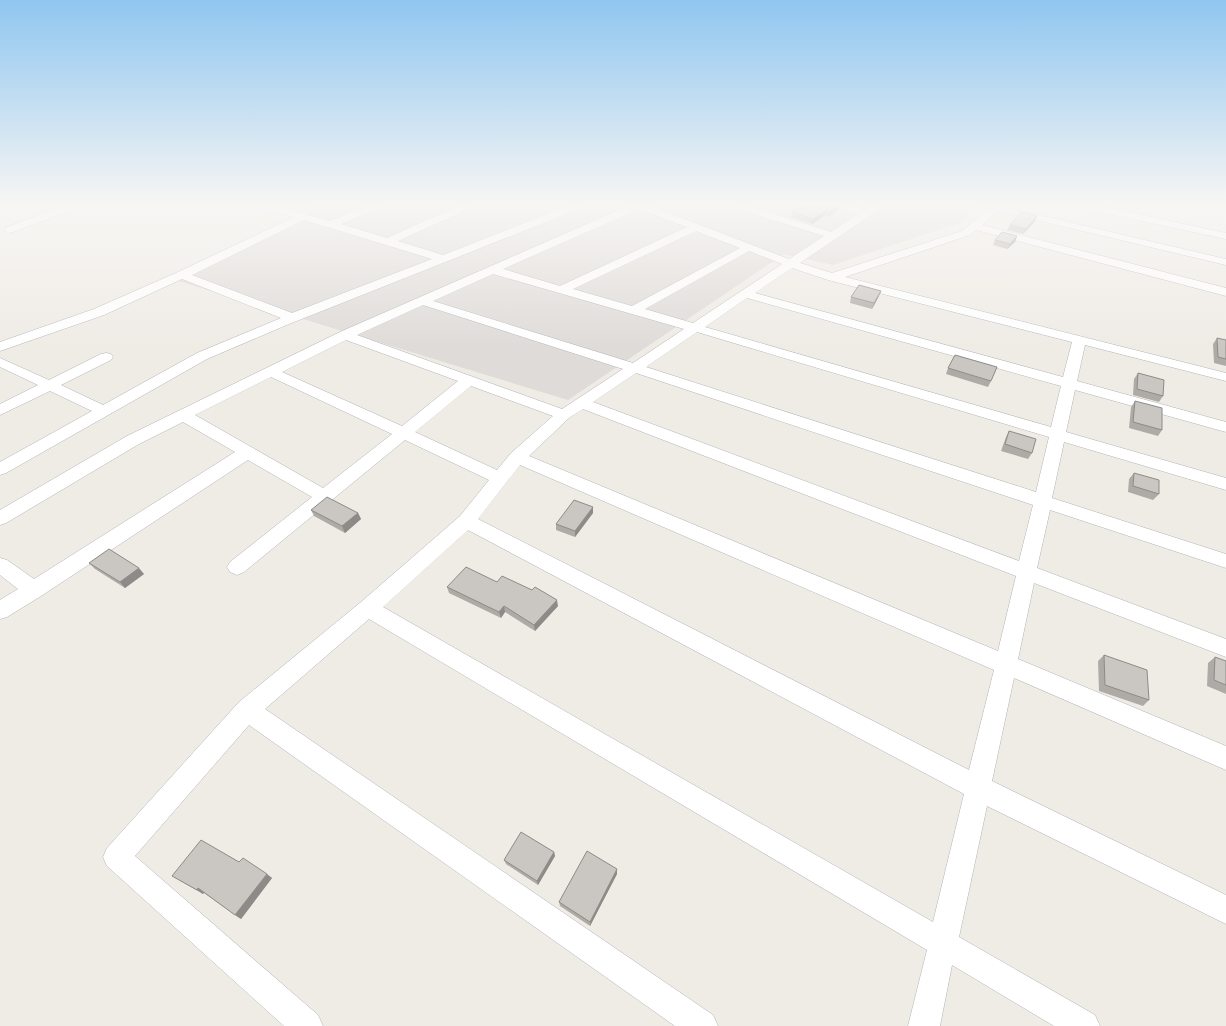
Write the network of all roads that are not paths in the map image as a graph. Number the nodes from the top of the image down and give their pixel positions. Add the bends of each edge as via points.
1 (233, 251) edge
2 (418, 251) edge
3 (465, 251) edge
4 (535, 251) edge
5 (645, 251) edge
6 (742, 251) edge
7 (759, 251) edge
8 (811, 251) edge
9 (912, 251) edge
10 (1069, 251) edge
11 (1181, 251) edge
12 (445, 259) junction
13 (1226, 262) edge
14 (792, 264) junction
15 (492, 270) junction
16 (182, 276) junction
17 (832, 277) junction
18 (561, 290) junction
19 (1226, 292) edge
20 (747, 294) junction
21 (422, 301) junction
22 (634, 310) junction
23 (293, 318) junction
24 (696, 328) junction
25 (345, 335) junction
26 (1079, 340) junction
27 (0, 347) edge
28 (106, 357) dead end
29 (0, 362) edge
30 (635, 368) junction
31 (270, 372) junction
32 (1226, 377) edge
33 (469, 380) junction
34 (1069, 383) junction
35 (49, 385) junction
36 (582, 403) junction
37 (0, 410) edge
38 (104, 411) junction
39 (183, 415) junction
40 (564, 415) junction
41 (1226, 427) edge
42 (404, 433) junction
43 (1057, 434) junction
44 (248, 452) junction
45 (516, 458) junction
46 (0, 469) edge
47 (500, 478) junction
48 (1226, 484) edge
49 (324, 497) junction
50 (1042, 501) junction
51 (0, 518) edge
52 (466, 521) junction
53 (1226, 561) edge
54 (0, 565) edge
55 (238, 567) dead end
56 (1026, 572) junction
57 (34, 590) junction
58 (368, 608) junction
59 (0, 611) edge
60 (1226, 648) edge
61 (1006, 664) junction
62 (247, 710) junction
63 (1226, 758) edge
64 (978, 788) junction
65 (1226, 910) edge
66 (943, 943) junction
67 (308, 1026) edge
68 (702, 1026) edge
69 (924, 1026) edge
70 (1084, 1026) edge

1 - 16 street
2 - 12 street
3 - 12 street
4 - 15 street
5 - 18 street
6 - 22 street
7 - 14 street
8 - 14 street
9 - 17 street
10 - 19 street
11 - 13 street
12 - 23 street
14 - 17 street
14 - 20 street
15 - 18 street
15 - 21 street
16 - 23 street
16 - 27 street via 99,312
17 - 26 street
18 - 22 street
20 - 24 street
20 - 34 street
21 - 25 street
21 - 30 street
22 - 24 street
23 - 38 street via 202,356
24 - 30 street
24 - 43 street
25 - 31 street
25 - 33 street
26 - 32 street
26 - 34 street
28 - 35 street
29 - 35 street
30 - 36 street
30 - 50 street
31 - 39 street
31 - 42 street
33 - 40 street
33 - 42 street
34 - 41 street
34 - 43 street
35 - 37 street
35 - 38 street
36 - 40 street
36 - 56 street
38 - 46 street
39 - 44 street
39 - 51 street via 133,440
40 - 45 street
42 - 47 street
42 - 49 street
43 - 48 street
43 - 50 street
44 - 49 street
44 - 57 street
45 - 47 street
45 - 61 street
47 - 52 street
49 - 55 street
50 - 53 street
50 - 56 street
52 - 58 street
52 - 64 street
54 - 57 street
56 - 60 street
56 - 61 street
57 - 59 street
58 - 62 street
58 - 66 street
61 - 63 street
61 - 64 street
62 - 67 street via 116,856
62 - 68 street
64 - 65 street
64 - 66 street
66 - 69 street
66 - 70 street

